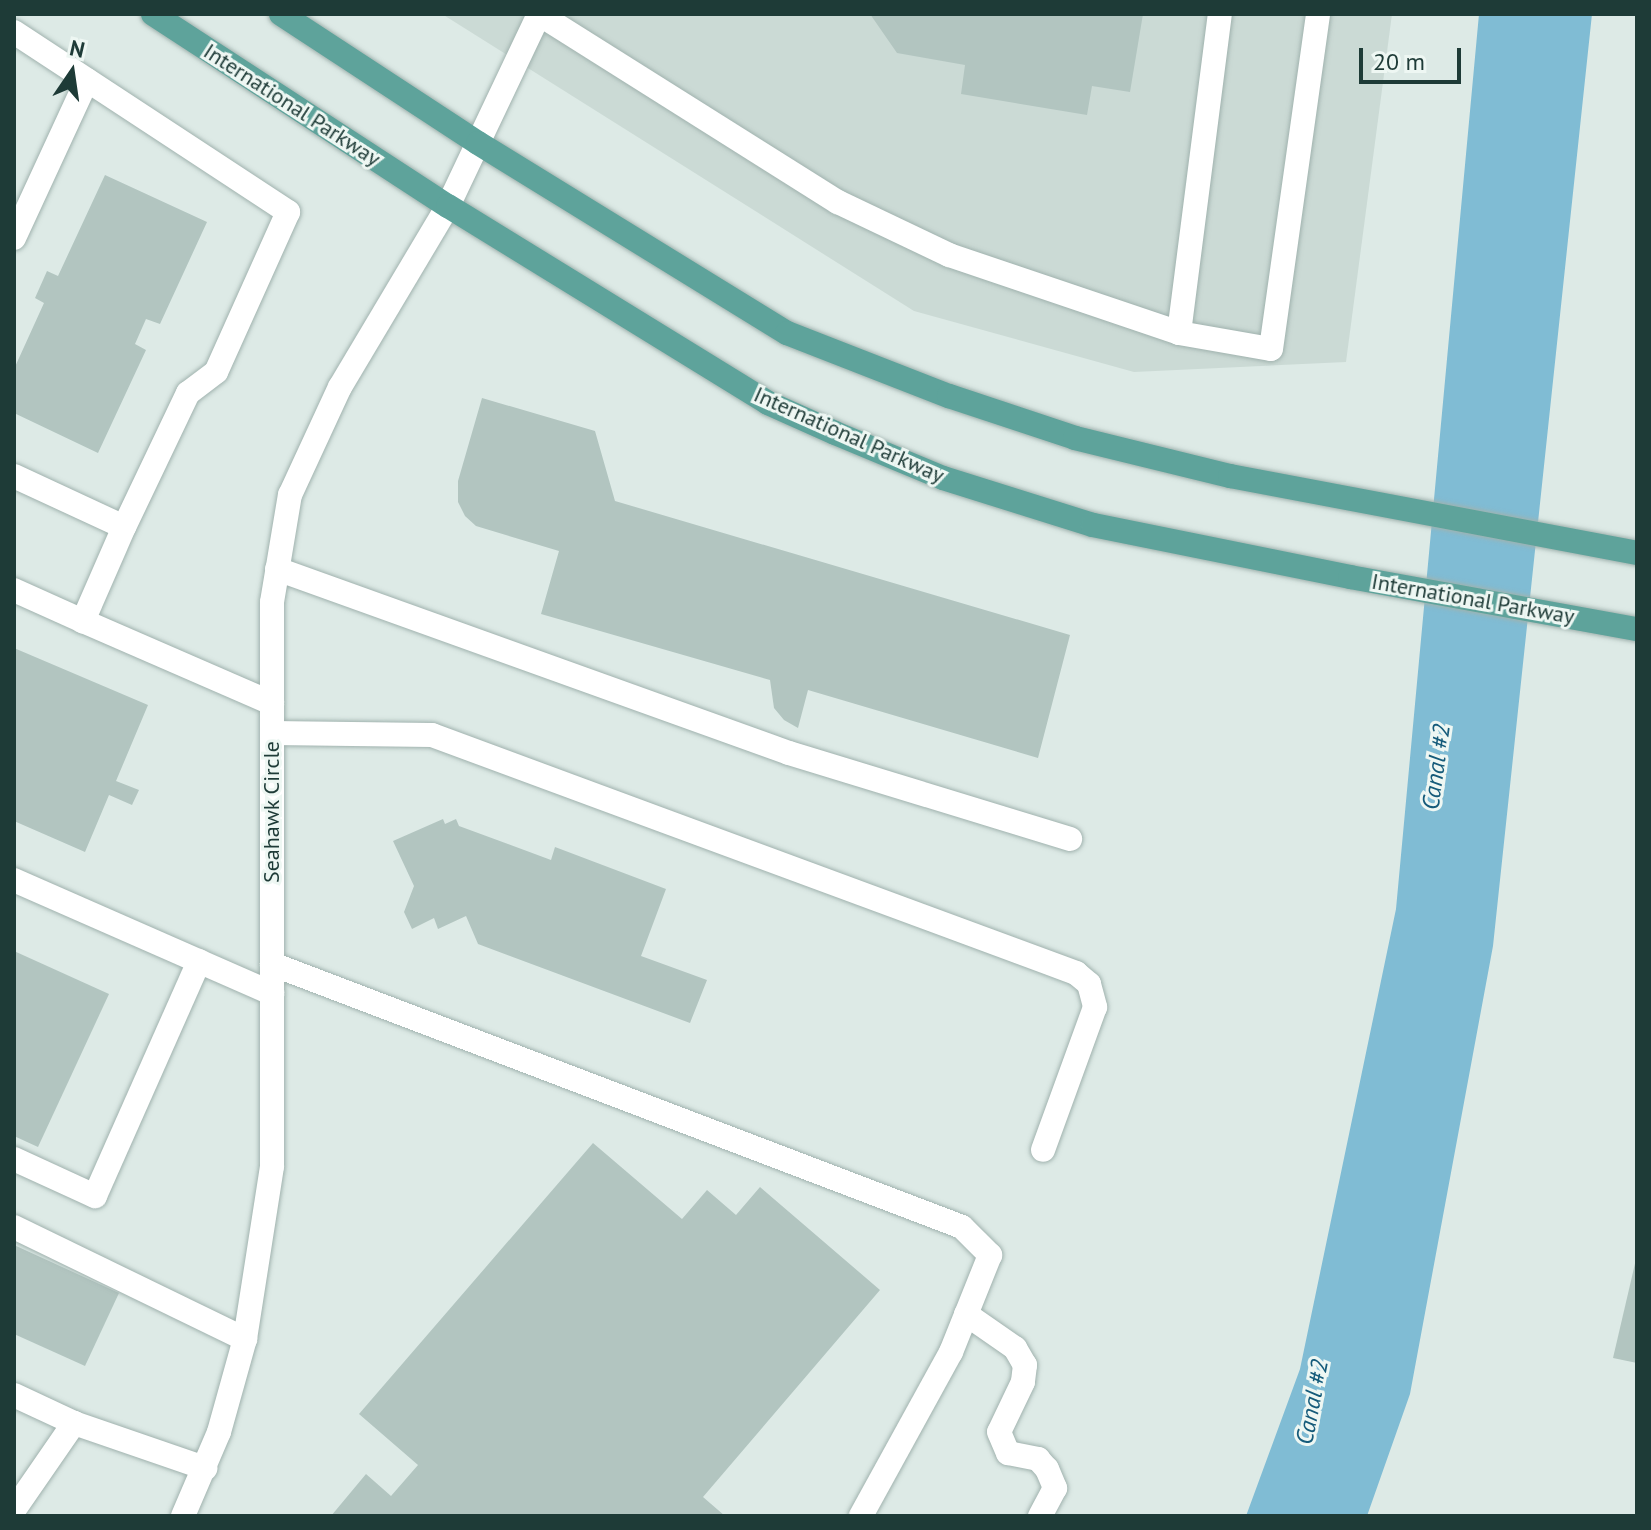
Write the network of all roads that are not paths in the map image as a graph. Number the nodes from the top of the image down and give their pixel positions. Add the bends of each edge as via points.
1 (153, 14) edge
2 (281, 14) edge
3 (539, 14) edge
4 (1220, 14) edge
5 (1318, 14) edge
6 (14, 32) edge
7 (87, 80) junction
8 (478, 143) junction
9 (448, 206) junction
10 (14, 238) edge
11 (1179, 333) junction
12 (14, 476) edge
13 (124, 527) junction
14 (1637, 553) edge
15 (277, 569) junction
16 (14, 590) edge
17 (83, 621) junction
18 (1637, 629) edge
19 (272, 703) junction
20 (272, 733) junction
21 (1070, 839) dead end
22 (14, 880) edge
23 (199, 961) junction
24 (272, 964) junction
25 (272, 993) junction
26 (1043, 1150) dead end
27 (14, 1159) edge
28 (14, 1227) edge
29 (966, 1314) junction
30 (245, 1339) junction
31 (14, 1395) edge
32 (74, 1423) junction
33 (205, 1468) junction
34 (14, 1510) edge
35 (183, 1516) edge
36 (861, 1516) edge
37 (1040, 1516) edge

1 - 9 main road, International Parkway
2 - 8 main road
3 - 8 street, Seahawk Circle
3 - 11 street via 838,202 949,255
4 - 11 street
5 - 11 street via 1271,349
6 - 7 street
7 - 10 street
7 - 13 street via 288,212 216,372 188,393
8 - 9 street, Seahawk Circle
8 - 14 main road via 787,333 949,396 1075,438 1358,502
9 - 15 street, Seahawk Circle via 340,387 290,495
9 - 18 main road, International Parkway via 768,403 943,478 1093,525
12 - 13 street
13 - 17 street
15 - 19 street, Seahawk Circle
15 - 21 street via 789,753
16 - 17 street
17 - 19 street
19 - 20 street, Seahawk Circle
20 - 24 street, Seahawk Circle
20 - 26 street via 432,735 1076,973 1089,984 1095,1007
22 - 23 street
23 - 25 street
23 - 27 street via 95,1196
24 - 25 street, Seahawk Circle
24 - 29 street via 962,1227 990,1255
25 - 30 street, Seahawk Circle via 272,1166
28 - 30 street
29 - 36 street via 951,1352
29 - 37 street via 1015,1348 1025,1365 1023,1382 999,1432 1008,1453 1038,1459 1047,1469 1055,1488
30 - 33 street, Seahawk Circle
31 - 32 street
32 - 33 street
32 - 34 street
33 - 35 street, Seahawk Circle

